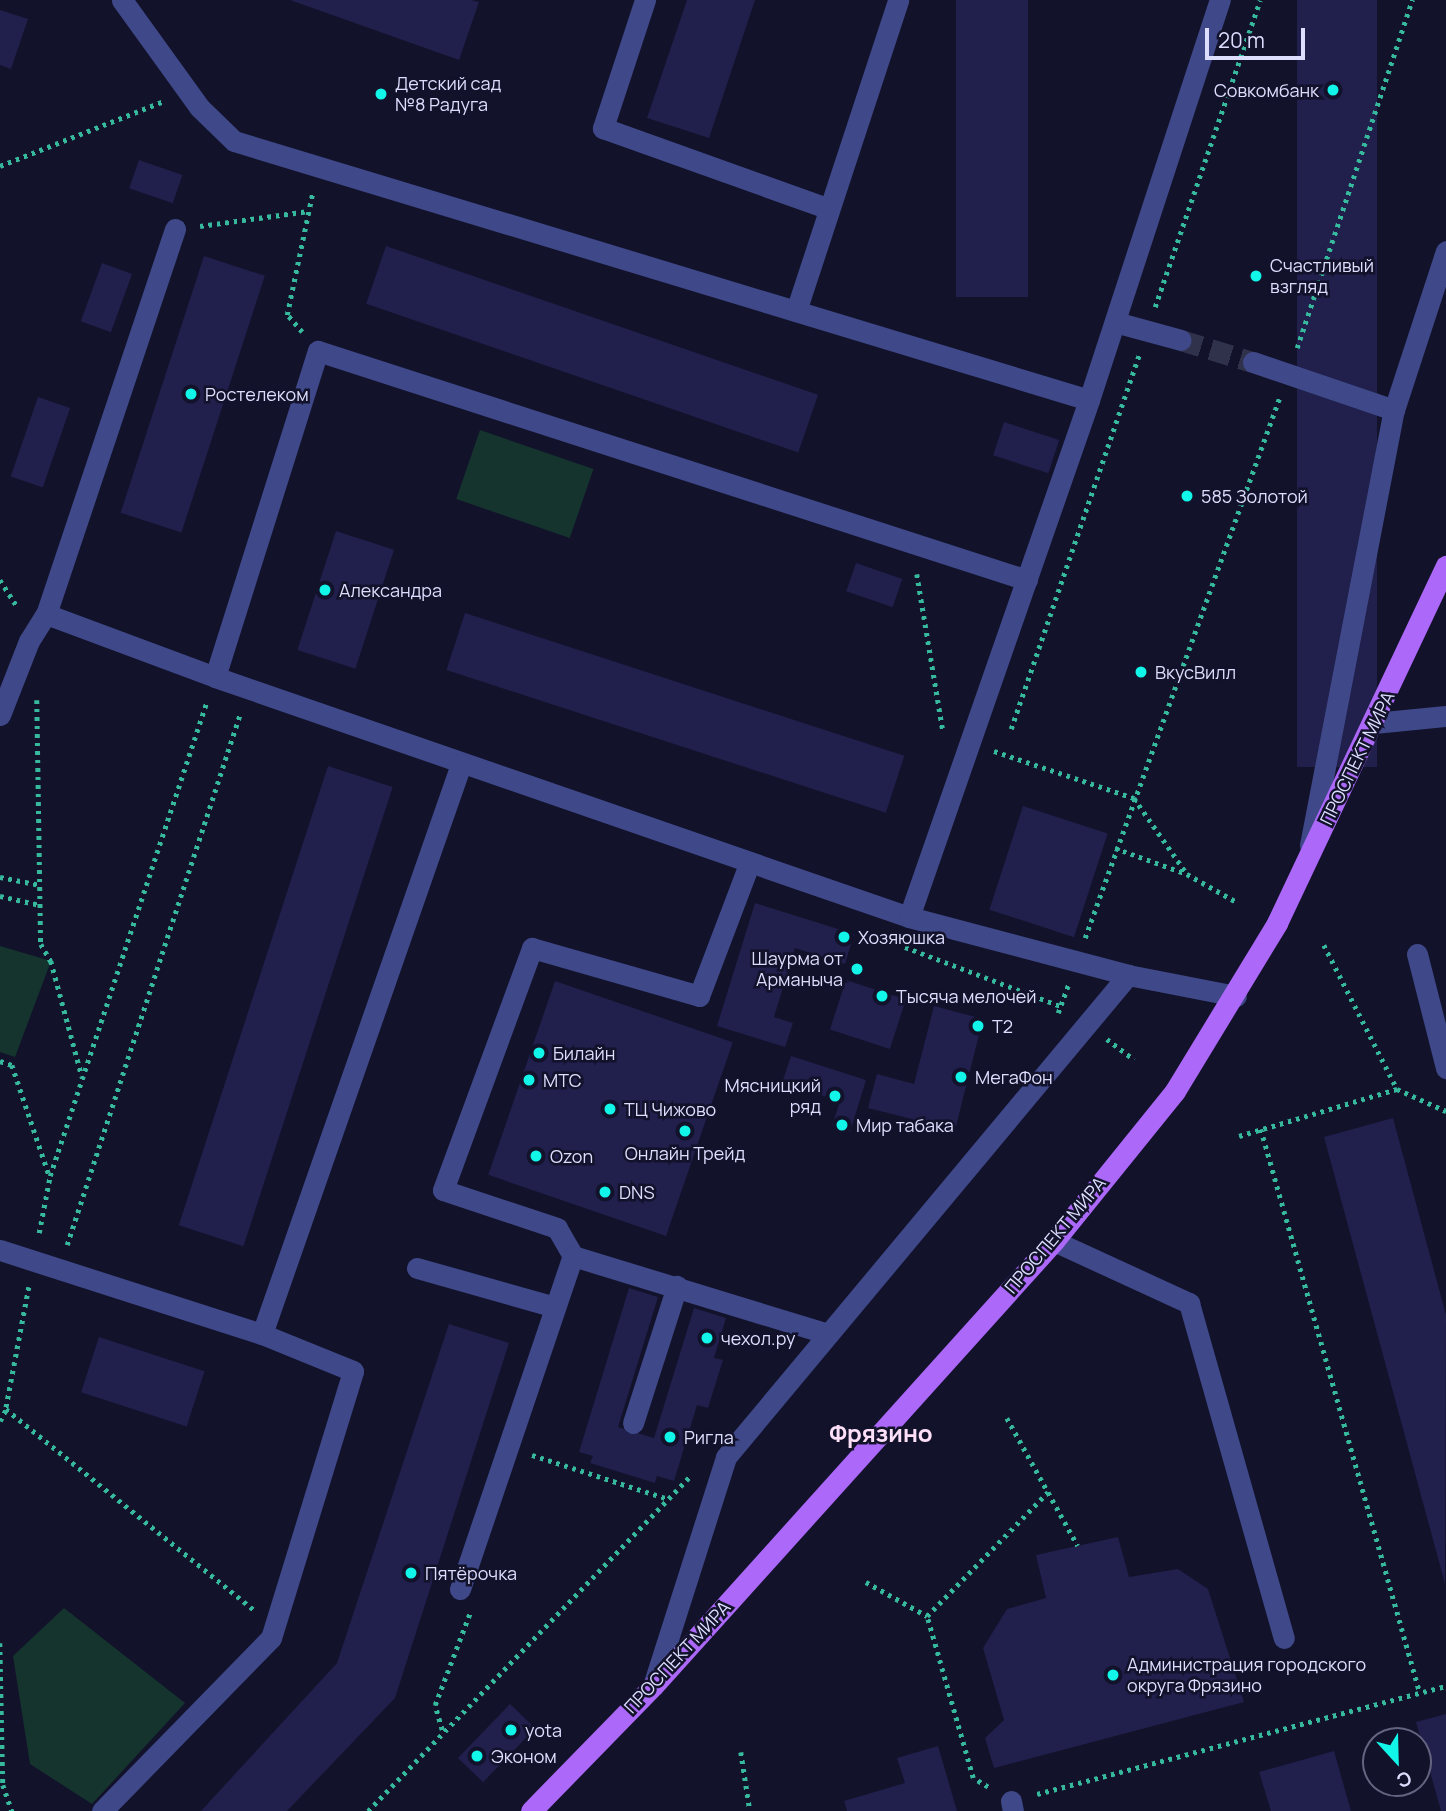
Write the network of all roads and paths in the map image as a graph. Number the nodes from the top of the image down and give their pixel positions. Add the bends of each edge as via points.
1 (122, 0) edge
2 (645, 0) edge
3 (898, 0) edge
4 (1220, 0) edge
5 (1260, 0) edge
6 (189, 92) junction
7 (0, 166) edge
8 (318, 166) junction
9 (827, 208) junction
10 (309, 211) junction
11 (175, 229) joint
12 (1446, 251) edge
13 (796, 311) junction
14 (1115, 322) junction
15 (1147, 330) junction
16 (1181, 340) tunnel mouth
17 (318, 351) junction
18 (1253, 362) tunnel mouth
19 (1089, 400) junction
20 (1394, 410) junction
21 (912, 542) junction
22 (1446, 566) edge
23 (1027, 580) junction
24 (46, 614) junction
25 (215, 677) junction
26 (37, 698) dead end
27 (244, 704) dead end
28 (0, 715) edge
29 (1446, 716) edge
30 (1374, 723) junction
31 (1011, 729) dead end
32 (944, 735) dead end
33 (970, 743) junction
34 (461, 764) junction
35 (1115, 848) dead end
36 (1307, 861) junction
37 (750, 862) junction
38 (1187, 874) junction
39 (0, 877) edge
40 (40, 885) junction
41 (0, 896) edge
42 (1235, 901) dead end
43 (40, 905) junction
44 (909, 917) junction
45 (1324, 945) dead end
46 (1417, 954) dead end
47 (1128, 975) junction
48 (1236, 996) junction
49 (15, 1058) dead end
50 (0, 1061) edge
51 (12, 1065) junction
52 (1446, 1068) edge
53 (82, 1078) junction
54 (1397, 1089) junction
55 (1446, 1111) edge
56 (1261, 1129) junction
57 (1239, 1136) dead end
58 (50, 1176) junction
59 (1054, 1241) junction
60 (0, 1250) edge
61 (573, 1256) junction
62 (34, 1261) junction
63 (417, 1268) dead end
64 (59, 1269) junction
65 (677, 1286) junction
66 (555, 1307) junction
67 (262, 1334) junction
68 (828, 1334) junction
69 (6, 1409) junction
70 (1007, 1418) dead end
71 (0, 1421) edge
72 (634, 1423) dead end
73 (524, 1466) dead end
74 (1048, 1492) junction
75 (668, 1499) dead end
76 (1077, 1546) dead end
77 (866, 1582) dead end
78 (466, 1597) joint
79 (927, 1616) junction
80 (275, 1626) junction
81 (1284, 1638) dead end
82 (0, 1643) edge
83 (653, 1686) junction
84 (1446, 1686) edge
85 (1420, 1693) junction
86 (442, 1731) dead end
87 (741, 1752) dead end
88 (1012, 1806) edge
89 (12, 1811) edge
90 (102, 1811) edge
91 (531, 1811) edge
92 (750, 1811) edge

1 - 6 lane
2 - 9 lane via 603,128
3 - 9 lane
4 - 14 lane
5 - 15 path
6 - 7 path
6 - 8 lane via 234,141
8 - 10 path
8 - 13 lane
9 - 13 lane
10 - 11 path
10 - 17 path via 287,315
11 - 24 lane
12 - 20 lane
13 - 19 lane
14 - 15 lane
14 - 19 lane
15 - 16 lane
15 - 31 path
17 - 21 lane
17 - 25 lane
18 - 20 lane
19 - 23 lane
20 - 36 lane
21 - 23 lane
21 - 32 path
22 - 30 main road, ПРОСПЕКТ МИРА
23 - 33 lane
24 - 25 lane
24 - 28 lane via 29,641
25 - 34 lane
25 - 53 path
26 - 40 path
27 - 64 path
29 - 30 lane
30 - 36 main road, ПРОСПЕКТ МИРА
33 - 38 path via 1134,798
33 - 44 lane
34 - 37 lane
34 - 67 lane
35 - 38 path
36 - 48 main road, ПРОСПЕКТ МИРА
37 - 44 lane
37 - 61 lane via 699,996 532,948 443,1190 557,1228
38 - 42 path
39 - 40 path
40 - 43 path
41 - 43 path
43 - 53 path via 41,944 51,961
44 - 47 lane
45 - 54 path
46 - 52 lane
47 - 48 lane
47 - 68 lane
48 - 59 main road, ПРОСПЕКТ МИРА via 1175,1091
49 - 51 path
50 - 51 path
51 - 58 path
53 - 58 path
54 - 55 path
54 - 56 path
56 - 57 path
56 - 85 path
58 - 62 path
59 - 81 lane via 1189,1303
59 - 83 main road, ПРОСПЕКТ МИРА
60 - 62 lane
61 - 65 lane
61 - 66 lane
62 - 64 lane
62 - 69 path
63 - 66 lane
64 - 67 lane
65 - 68 lane
65 - 72 lane
66 - 78 lane
67 - 80 lane via 354,1371
68 - 83 lane via 726,1457
69 - 71 path
69 - 80 path
70 - 74 path
73 - 75 path via 529,1454
74 - 76 path
74 - 79 path
77 - 79 path
78 - 86 path via 435,1705
79 - 88 path via 973,1778
80 - 90 lane via 271,1638
82 - 89 path via 3,1785
83 - 91 main road, ПРОСПЕКТ МИРА
84 - 85 path
85 - 88 path
87 - 92 path

